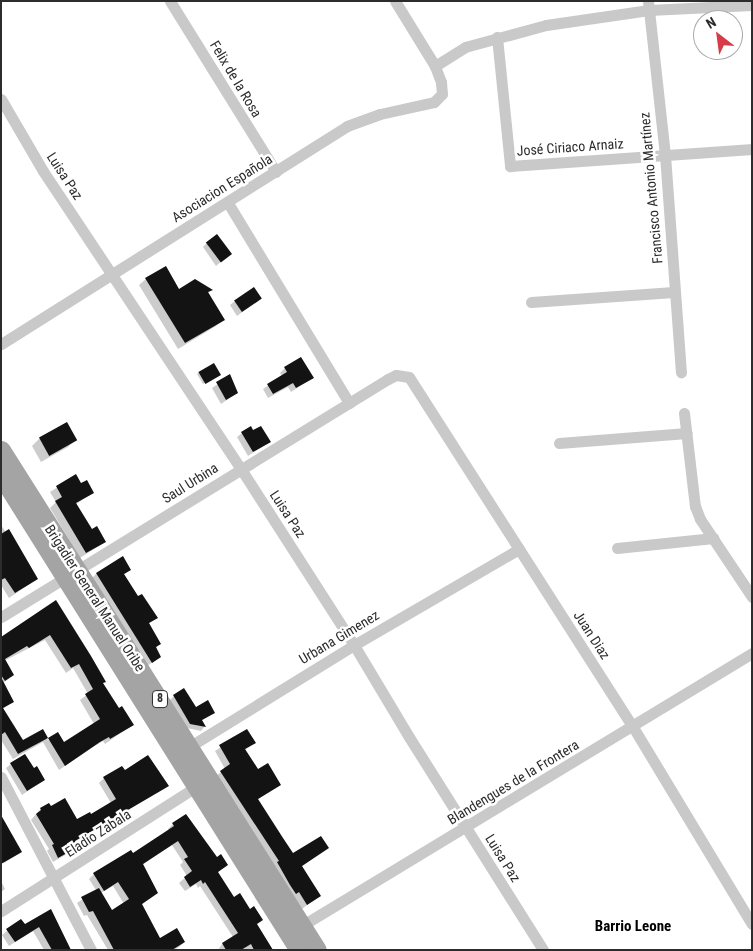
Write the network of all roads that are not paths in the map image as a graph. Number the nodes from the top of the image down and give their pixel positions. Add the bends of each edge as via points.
1 (170, 1) edge
2 (395, 1) edge
3 (752, 5) edge
4 (649, 6) edge
5 (497, 37) junction
6 (435, 66) junction
7 (1, 99) edge
8 (752, 149) edge
9 (665, 155) junction
10 (276, 172) junction
11 (228, 202) junction
12 (113, 275) junction
13 (674, 292) junction
14 (531, 302) dead end
15 (1, 344) edge
16 (681, 372) dead end
17 (396, 375) joint
18 (349, 403) junction
19 (684, 413) dead end
20 (687, 432) junction
21 (559, 442) dead end
22 (3, 464) edge
23 (241, 469) junction
24 (713, 538) junction
25 (618, 548) dead end
26 (519, 549) junction
27 (72, 574) junction
28 (752, 597) edge
29 (1, 617) edge
30 (354, 645) junction
31 (752, 653) edge
32 (632, 727) junction
33 (184, 750) junction
34 (1, 777) edge
35 (203, 782) junction
36 (466, 828) junction
37 (54, 878) junction
38 (1, 912) edge
39 (752, 924) edge
40 (296, 929) junction
41 (91, 950) edge
42 (299, 950) edge
43 (317, 950) edge
44 (543, 950) edge

1 - 10 street, Felix de la Rosa
2 - 6 street
3 - 4 street
4 - 5 street
4 - 9 street, Francisco Antonio Martínez
5 - 6 street via 465,47
5 - 9 street, José Ciriaco Arnaiz via 510,166
6 - 10 street, Asociacion Española via 442,94 434,102 380,114 347,126
7 - 12 street, Luisa Paz via 42,171
8 - 9 street, José Ciriaco Arnaiz
9 - 13 street, Francisco Antonio Martínez
10 - 11 street, Asociacion Española
11 - 12 street, Asociacion Española
11 - 18 street
12 - 15 street, Asociacion Española
12 - 23 street, Luisa Paz
13 - 14 street
13 - 16 street, Francisco Antonio Martínez
17 - 18 street, Saul Urbina
17 - 26 street, Juan Diaz via 409,377
18 - 23 street, Saul Urbina
19 - 20 street
20 - 21 street
20 - 24 street via 695,506
22 - 27 main road, Brigadier General Manuel Oribe / 8
23 - 27 street, Saul Urbina
23 - 30 street, Luisa Paz
24 - 25 street
24 - 28 street
26 - 30 street, Urbana Gimenez
26 - 32 street, Juan Diaz
27 - 29 street, Saul Urbina
27 - 33 main road, Brigadier General Manuel Oribe / 8
30 - 33 street, Urbana Gimenez
30 - 36 street, Luisa Paz
31 - 32 street, Blandengues de la Frontera
32 - 36 street, Blandengues de la Frontera
32 - 39 street, Juan Diaz
33 - 35 main road, Brigadier General Manuel Oribe / 8
34 - 37 street
35 - 37 street, Eladio Zabala
35 - 40 main road, Brigadier General Manuel Oribe / 8
36 - 40 street, Blandengues de la Frontera
36 - 44 street, Luisa Paz
37 - 38 street, Eladio Zabala
37 - 41 street
40 - 42 main road, Brigadier General Manuel Oribe / 8
40 - 43 main road, Brigadier General Manuel Oribe / 8

